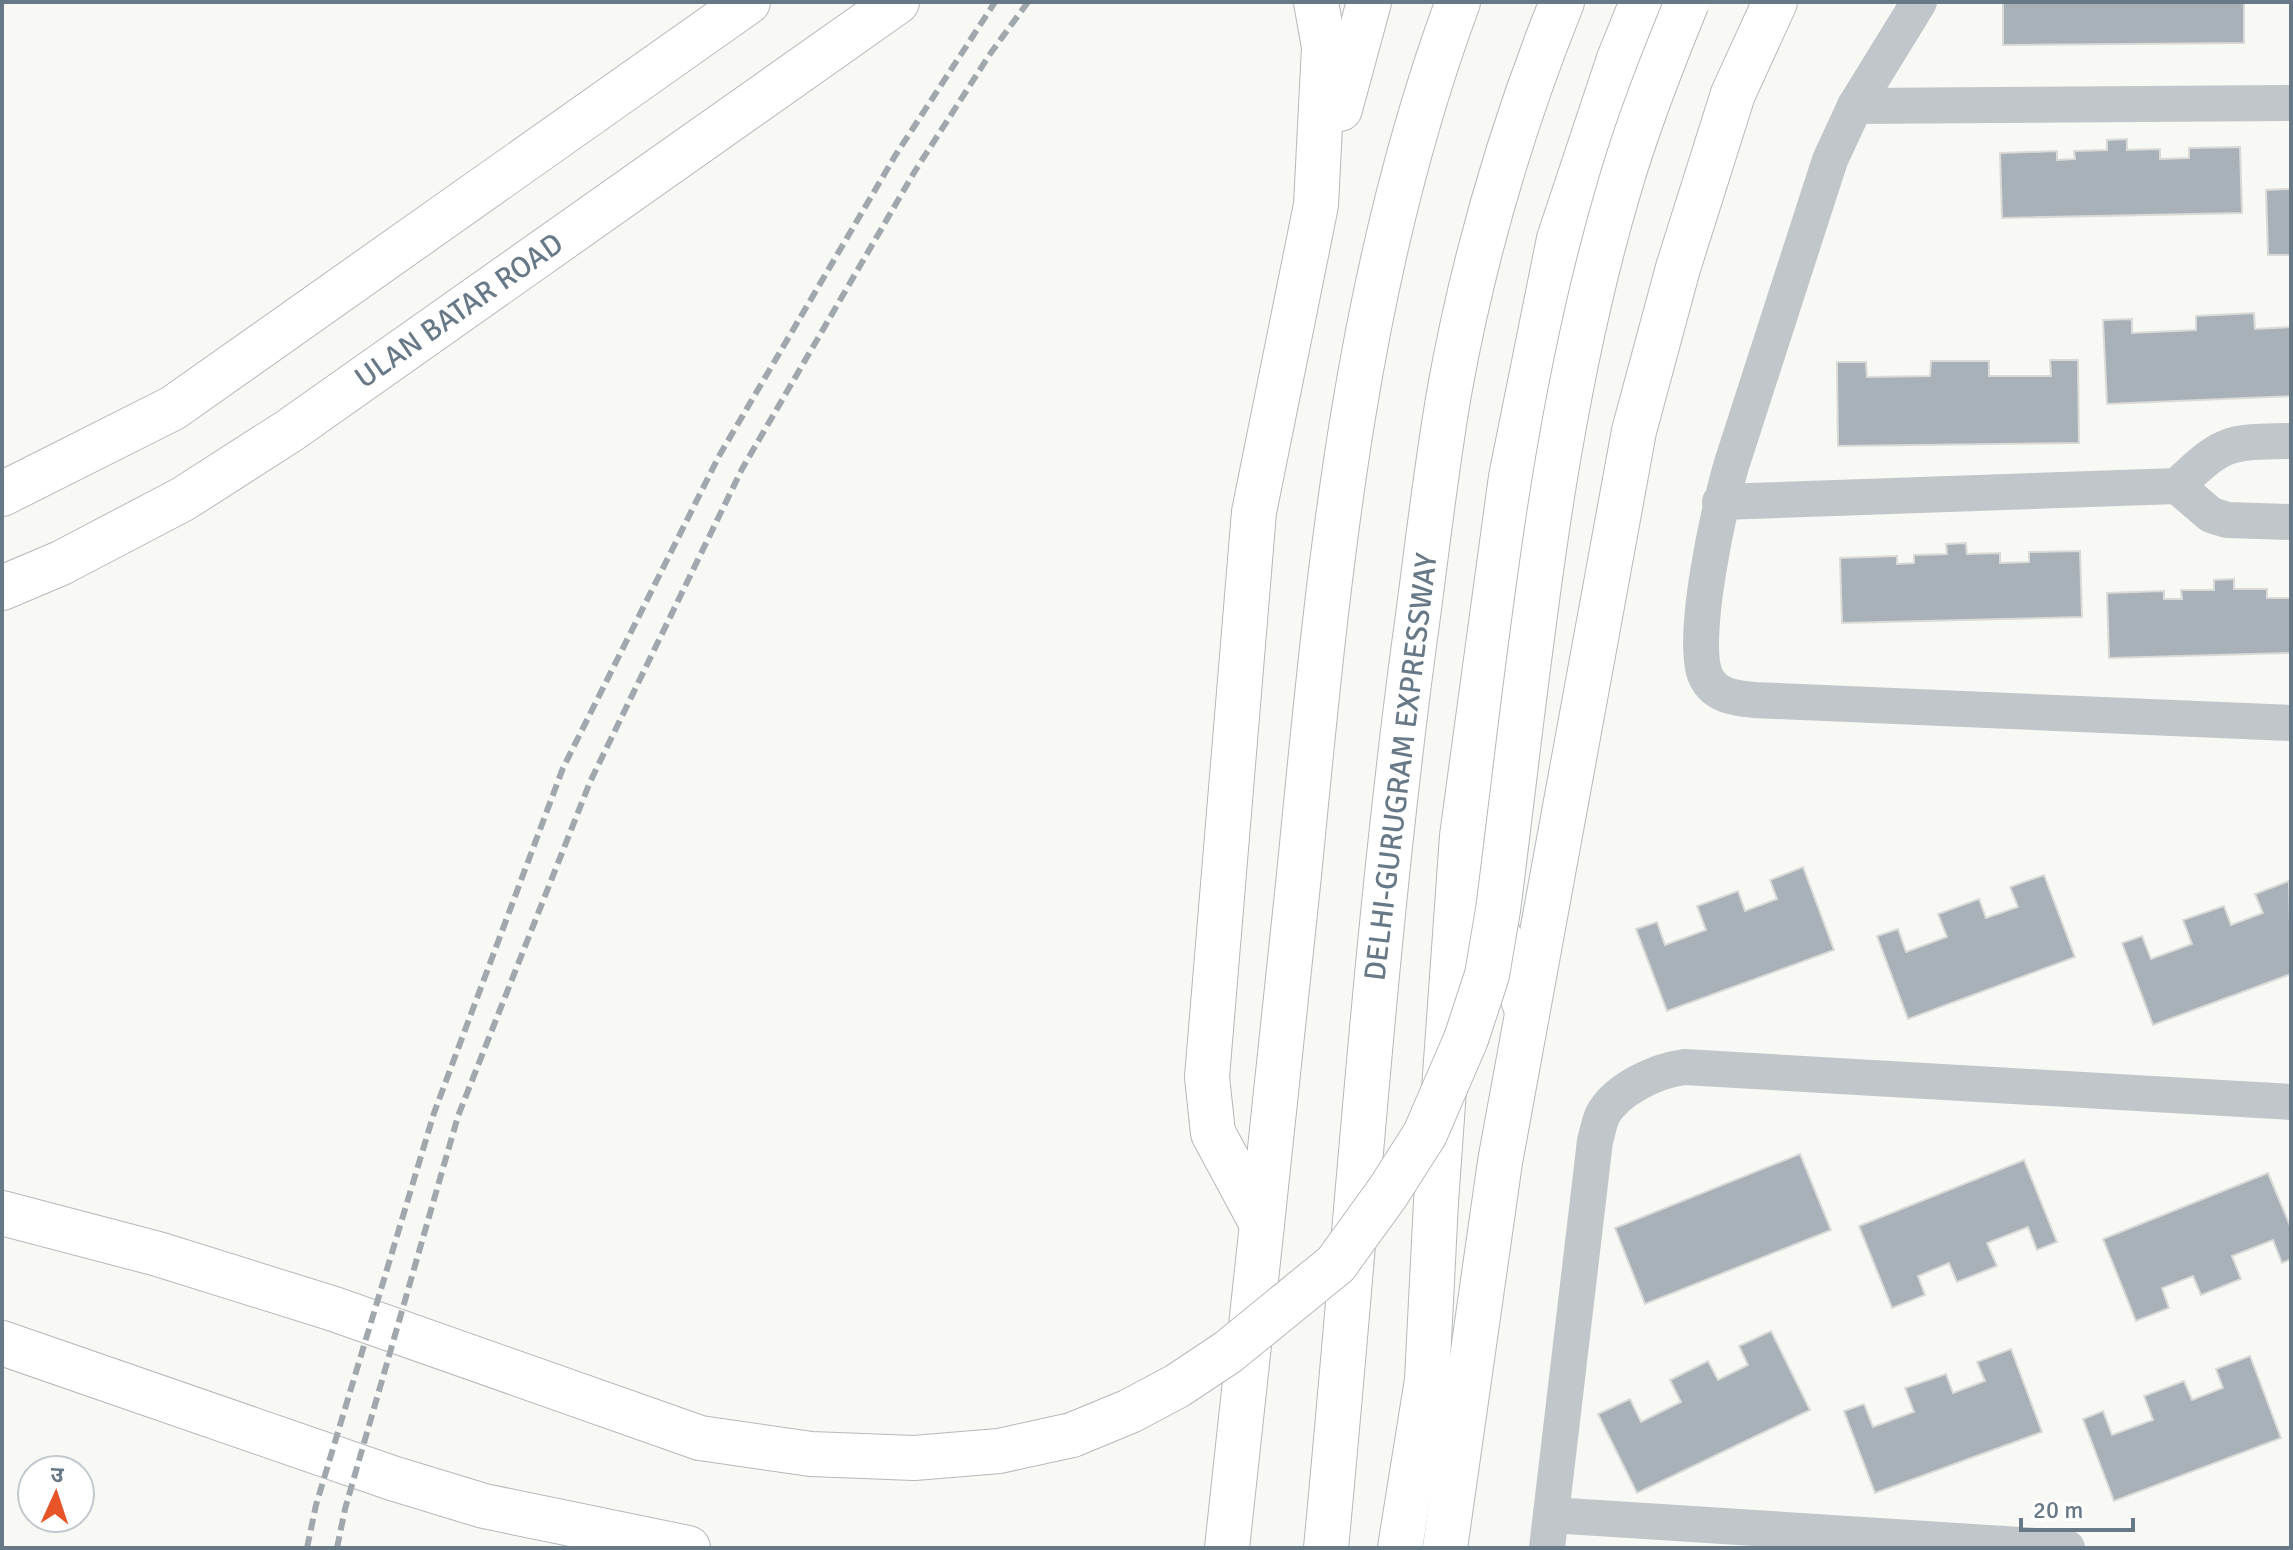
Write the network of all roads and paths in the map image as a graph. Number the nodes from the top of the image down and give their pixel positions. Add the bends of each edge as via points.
1 (748, 2) edge
2 (897, 2) edge
3 (1316, 2) edge
4 (1369, 2) edge
5 (1458, 2) edge
6 (1562, 2) edge
7 (1642, 2) edge
8 (1687, 2) edge
9 (1775, 2) edge
10 (1919, 2) edge
11 (2291, 103) edge
12 (1855, 106) junction
13 (1316, 205) junction
14 (2291, 441) edge
15 (2177, 486) junction
16 (2, 494) edge
17 (1720, 502) junction
18 (2291, 522) edge
19 (2, 588) edge
20 (2291, 723) edge
21 (1462, 836) junction
22 (1527, 1011) junction
23 (2291, 1102) edge
24 (2, 1213) edge
25 (1262, 1224) junction
26 (2, 1343) edge
27 (1549, 1531) edge
28 (688, 1548) edge
29 (1227, 1548) edge
30 (1326, 1548) edge
31 (1400, 1548) edge
32 (1445, 1548) edge
33 (2067, 1548) edge

1 - 16 main road via 173,408
2 - 19 main road, ULAN BATAR ROAD via 289,431 183,499
3 - 13 main road via 1324,47
4 - 13 main road
5 - 25 main road via 1405,168 1368,328 1326,597
6 - 30 main road, DELHI-GURUGRAM EXPRESSWAY via 1511,138 1451,387 1406,705 1376,975
7 - 21 main road via 1559,239 1534,353 1506,506
8 - 24 main road, bridge via 1619,189 1586,320 1562,435 1498,910 1487,975 1466,1039 1425,1134 1336,1264 1228,1352 1130,1411 1072,1435 999,1451 914,1458 811,1454 700,1438 334,1309
9 - 22 main road via 1733,94 1634,431
10 - 12 street
11 - 12 street
12 - 17 street via 1830,160
13 - 25 main road via 1254,512 1207,1077 1213,1133
14 - 15 street via 2238,442 2221,448
15 - 17 street
15 - 18 street via 2211,515
17 - 20 street via 1701,627 1701,659 1706,678 1718,692 1754,700
21 - 22 main road
21 - 31 main road via 1427,1380
22 - 32 main road
23 - 27 street via 1684,1067 1646,1078 1603,1115 1595,1141
25 - 29 main road
26 - 28 main road via 484,1506
27 - 33 street

